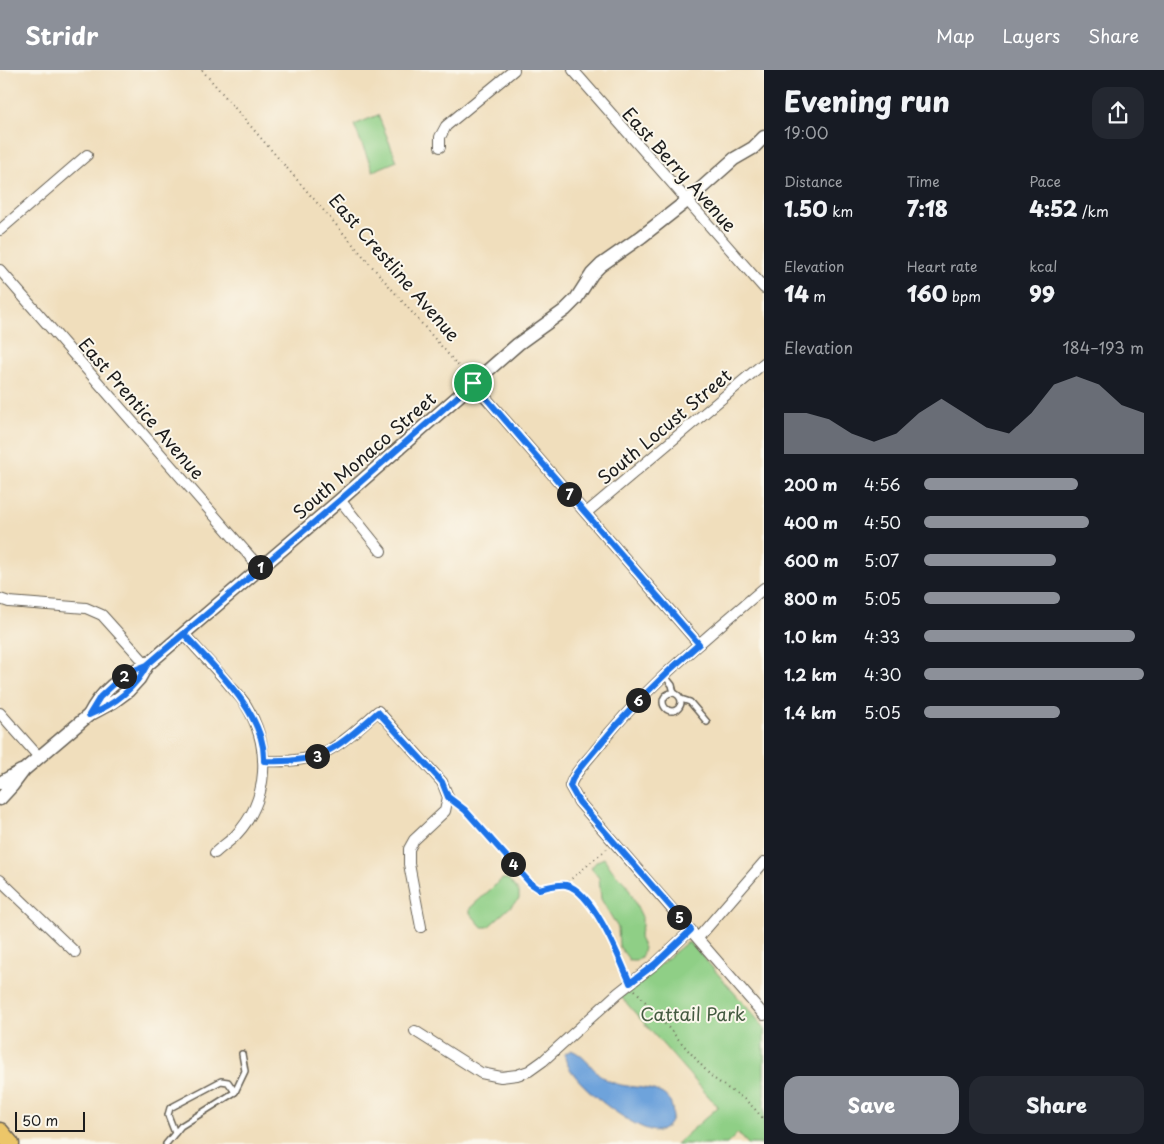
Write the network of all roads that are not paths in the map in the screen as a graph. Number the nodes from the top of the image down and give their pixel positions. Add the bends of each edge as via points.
1 (514, 70) edge
2 (573, 70) edge
3 (764, 137) edge
4 (440, 147) dead end
5 (87, 155) dead end
6 (688, 200) junction
7 (0, 230) edge
8 (0, 270) edge
9 (764, 288) edge
10 (764, 363) edge
11 (473, 383) junction
12 (340, 500) junction
13 (586, 514) junction
14 (381, 551) dead end
15 (260, 568) junction
16 (764, 588) edge
17 (0, 599) edge
18 (184, 634) junction
19 (699, 644) junction
20 (147, 665) junction
21 (664, 674) junction
22 (674, 693) junction
23 (681, 699) junction
24 (0, 712) edge
25 (707, 722) dead end
26 (39, 757) junction
27 (264, 761) junction
28 (24, 770) junction
29 (0, 783) edge
30 (0, 799) edge
31 (215, 853) dead end
32 (764, 862) edge
33 (0, 880) edge
34 (421, 927) dead end
35 (694, 934) junction
36 (75, 952) dead end
37 (764, 1015) edge
38 (414, 1031) dead end
39 (242, 1054) dead end
40 (235, 1092) junction
41 (0, 1131) edge
42 (175, 1133) junction
43 (11, 1144) edge
44 (166, 1144) edge

1 - 4 street via 446,126
2 - 6 street, East Berry Avenue
3 - 6 street, South Monaco Street
5 - 7 street
6 - 9 street, East Berry Avenue
6 - 11 street, South Monaco Street via 601,265 565,310 524,339
8 - 15 street, East Prentice Avenue
10 - 13 street, South Locust Street
11 - 12 street, South Monaco Street
11 - 13 street
12 - 14 street
12 - 15 street, South Monaco Street
13 - 19 street
15 - 18 street, South Monaco Street
16 - 19 street
17 - 20 street via 94,610
18 - 20 street, South Monaco Street
18 - 27 street via 246,704 258,728
19 - 21 street
20 - 26 street, South Monaco Street via 115,683 100,697 89,715
21 - 22 lane
21 - 35 street via 612,728 570,786 579,802
22 - 23 lane
22 - 23 lane via 665,698 666,708 677,710
23 - 25 lane via 690,702
24 - 26 street
26 - 28 street, South Monaco Street
27 - 31 street via 263,777 250,815 236,835
27 - 34 street via 296,761 325,753 378,712 442,782 448,797 441,816 414,840 409,849
28 - 29 street, South Monaco Street
28 - 30 street, South Monaco Street
32 - 35 street
33 - 36 street
35 - 37 street
35 - 38 street via 630,983 529,1071 501,1077 481,1073
39 - 40 lane via 245,1071
40 - 42 lane
40 - 42 lane via 228,1082 221,1081 170,1108 168,1115
41 - 43 main road
42 - 44 lane

